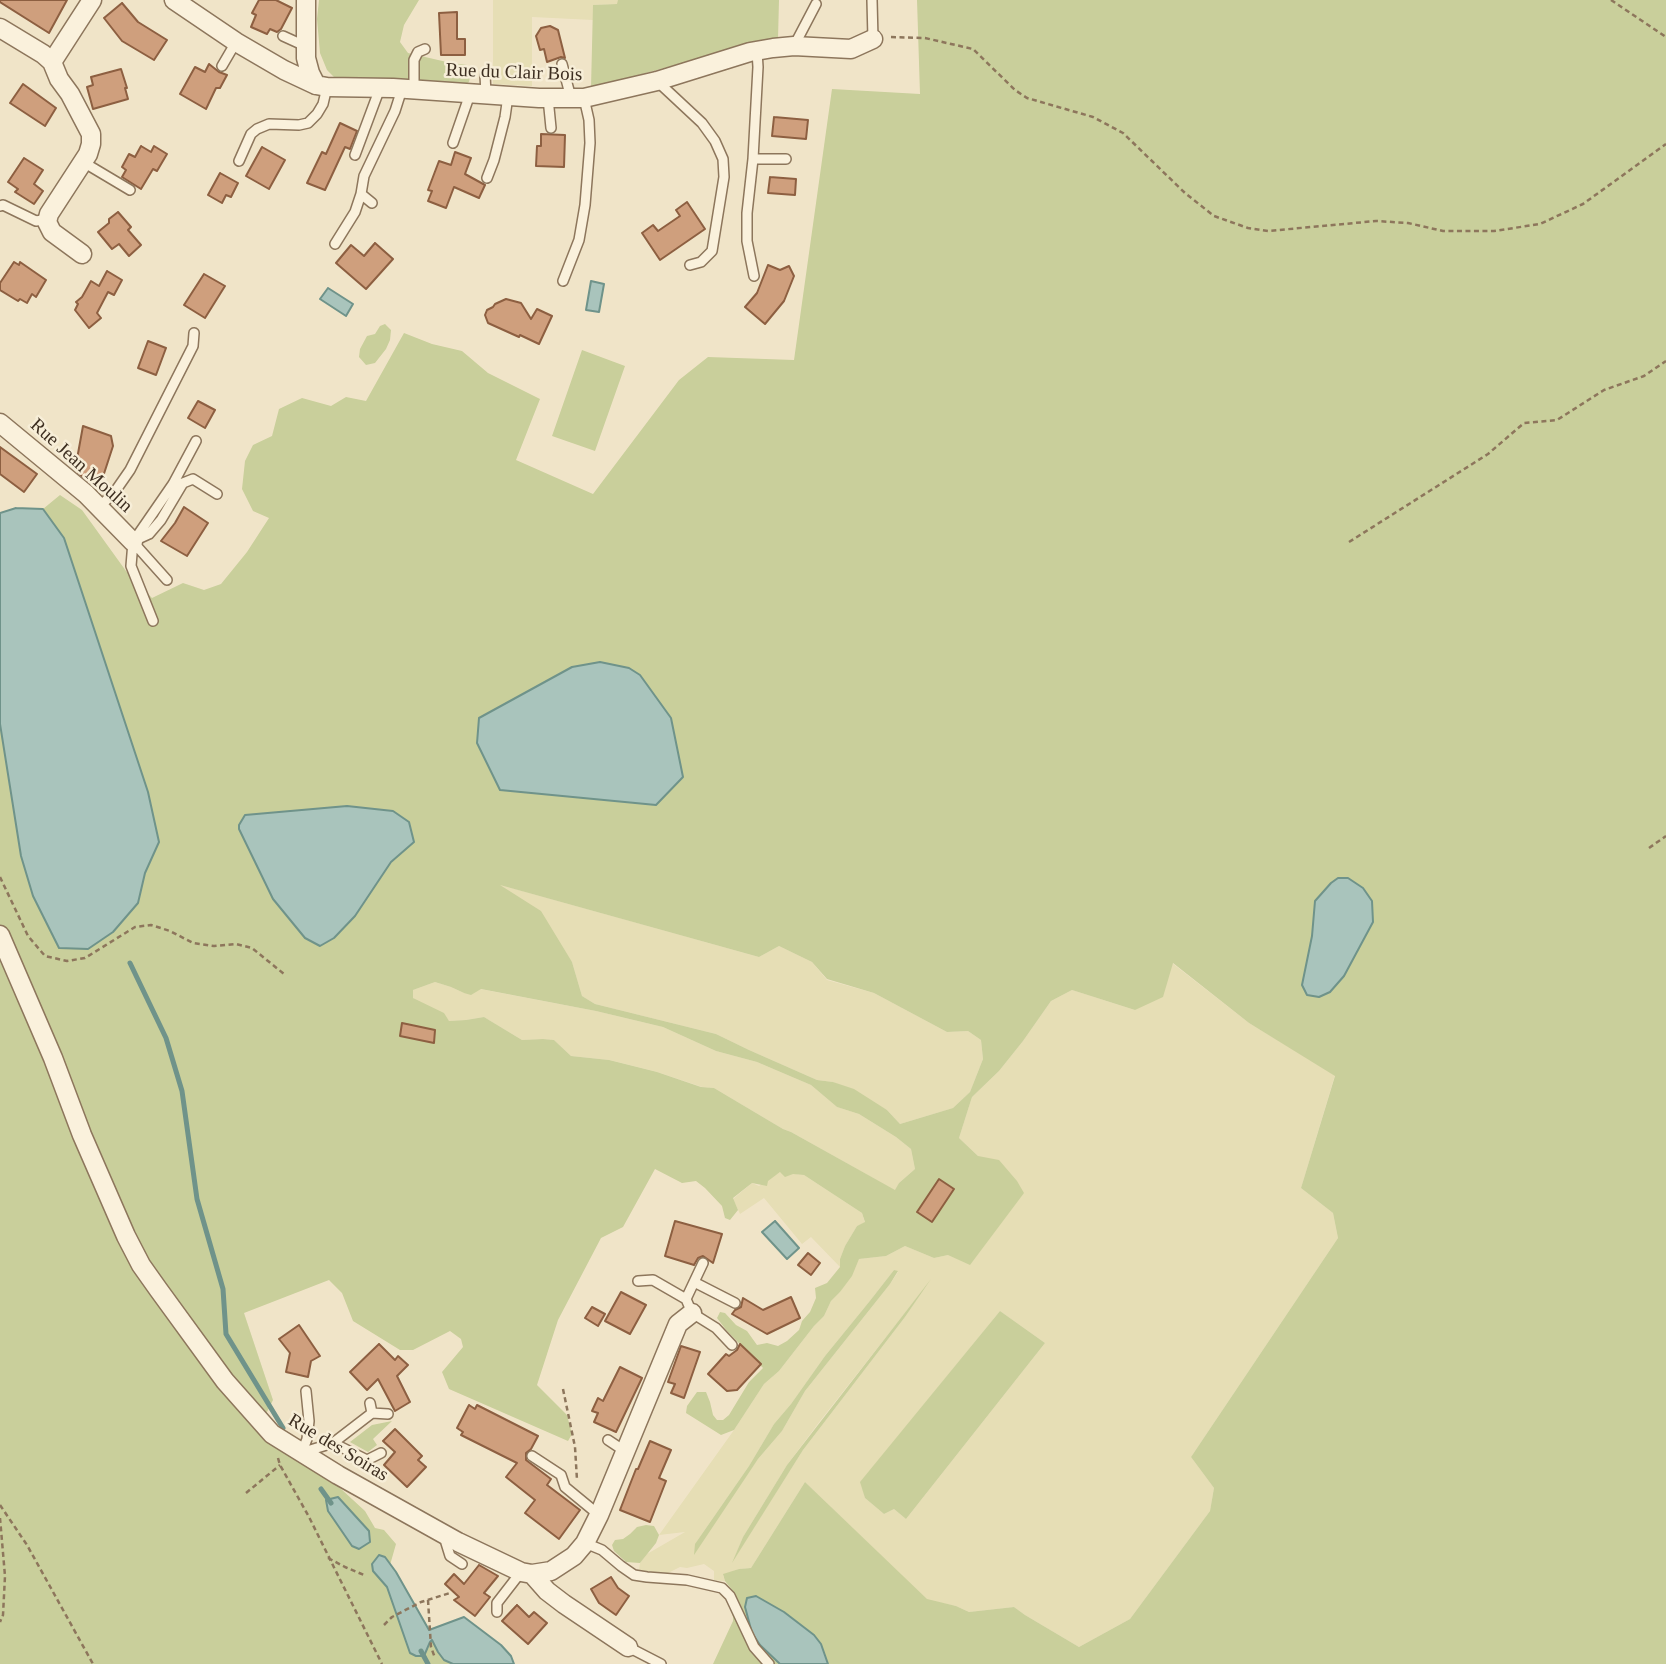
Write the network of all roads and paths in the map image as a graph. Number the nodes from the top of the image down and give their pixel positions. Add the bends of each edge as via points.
1 (92, 0) edge
2 (306, 0) edge
3 (872, 0) edge
4 (1611, 0) edge
5 (178, 1) edge
6 (816, 4) dead end
7 (0, 28) edge
8 (283, 36) dead end
9 (1666, 37) edge
10 (873, 39) junction
11 (236, 42) junction
12 (305, 46) junction
13 (794, 46) junction
14 (425, 49) dead end
15 (757, 51) junction
16 (52, 62) junction
17 (562, 64) dead end
18 (222, 66) dead end
19 (485, 74) dead end
20 (657, 81) junction
21 (321, 86) junction
22 (380, 88) junction
23 (408, 89) junction
24 (478, 94) junction
25 (508, 96) junction
26 (548, 98) junction
27 (577, 98) junction
28 (551, 128) dead end
29 (453, 143) dead end
30 (1666, 144) edge
31 (355, 155) dead end
32 (753, 159) junction
33 (786, 159) dead end
34 (239, 161) dead end
35 (83, 162) junction
36 (487, 178) dead end
37 (130, 190) dead end
38 (361, 194) junction
39 (372, 203) dead end
40 (0, 205) edge
41 (48, 219) junction
42 (335, 244) dead end
43 (82, 254) dead end
44 (690, 265) dead end
45 (754, 276) dead end
46 (563, 281) dead end
47 (194, 333) dead end
48 (1666, 361) edge
49 (0, 423) edge
50 (196, 441) dead end
51 (217, 494) dead end
52 (99, 507) junction
53 (133, 542) junction
54 (1349, 542) dead end
55 (167, 580) dead end
56 (153, 621) dead end
57 (1666, 836) edge
58 (1649, 848) dead end
59 (0, 877) edge
60 (0, 935) edge
61 (284, 974) dead end
62 (703, 1263) dead end
63 (638, 1281) dead end
64 (694, 1282) junction
65 (735, 1303) dead end
66 (689, 1306) junction
67 (732, 1345) dead end
68 (563, 1389) dead end
69 (306, 1391) dead end
70 (370, 1403) dead end
71 (372, 1413) junction
72 (388, 1414) dead end
73 (272, 1434) junction
74 (608, 1440) dead end
75 (333, 1443) junction
76 (626, 1450) junction
77 (302, 1452) junction
78 (381, 1452) dead end
79 (532, 1455) dead end
80 (280, 1465) junction
81 (247, 1493) dead end
82 (577, 1497) junction
83 (0, 1505) edge
84 (599, 1516) junction
85 (0, 1518) edge
86 (446, 1535) junction
87 (586, 1543) junction
88 (328, 1558) junction
89 (462, 1564) dead end
90 (527, 1573) junction
91 (364, 1575) dead end
92 (450, 1594) dead end
93 (428, 1600) junction
94 (496, 1612) dead end
95 (0, 1622) edge
96 (384, 1625) dead end
97 (628, 1647) joint
98 (435, 1658) dead end
99 (93, 1664) edge
100 (383, 1664) edge
101 (661, 1664) edge
102 (769, 1664) edge

1 - 16 street
2 - 12 street
3 - 10 lane
4 - 9 path
5 - 11 street
6 - 13 lane
7 - 16 street
8 - 12 lane
10 - 13 street, Rue du Clair Bois via 851,49
10 - 30 path via 925,38 973,49 1027,98 1093,117 1124,133 1214,216 1268,231 1376,221 1443,231 1494,231 1540,224 1583,204
11 - 18 lane
11 - 21 street
12 - 21 street via 310,74
13 - 15 street, Rue du Clair Bois
14 - 23 lane via 414,60
15 - 20 street, Rue du Clair Bois
15 - 32 lane
16 - 35 street via 91,134
17 - 27 lane
19 - 24 lane
20 - 27 street, Rue du Clair Bois
20 - 44 lane via 702,123 723,159 712,251
21 - 22 street, Rue du Clair Bois
21 - 34 lane via 323,104 308,123 269,124 257,129
22 - 23 street, Rue du Clair Bois
22 - 31 lane
23 - 24 street, Rue du Clair Bois
23 - 38 lane via 364,176
24 - 25 street, Rue du Clair Bois
24 - 29 lane
25 - 26 street, Rue du Clair Bois
25 - 36 lane
26 - 27 street, Rue du Clair Bois
26 - 28 lane
27 - 46 lane via 589,120 590,143 579,240
32 - 33 lane
32 - 45 lane via 747,241
35 - 37 lane
35 - 41 street
38 - 39 lane
38 - 42 lane
40 - 41 lane via 36,221
41 - 43 street via 52,232
47 - 52 lane via 193,346 130,470
48 - 54 path via 1644,376 1604,390 1557,420 1524,423 1488,454
49 - 52 street, Rue Jean Moulin
50 - 53 lane
51 - 53 lane via 193,479 183,483 161,520 149,534
52 - 53 street, Rue Jean Moulin
53 - 55 lane
53 - 56 lane via 131,566
57 - 58 path
59 - 61 path via 28,936 45,956 67,961 85,958 135,927 151,925 193,943 252,948
60 - 73 street, Rue des Soiras via 141,1265 225,1381
62 - 64 lane
63 - 66 lane via 653,1280
64 - 65 lane
64 - 66 lane
66 - 67 lane
66 - 76 street
68 - 82 path via 576,1447
69 - 77 lane via 309,1421
70 - 71 lane
71 - 72 lane
71 - 75 lane
73 - 77 street, Rue des Soiras
73 - 80 path
74 - 76 lane
75 - 77 lane
75 - 78 lane via 367,1460
76 - 84 street
77 - 86 street, Rue des Soiras
79 - 82 lane via 561,1475 565,1488
80 - 81 path
80 - 88 path
82 - 84 lane
83 - 99 path
84 - 87 street
85 - 95 path via 5,1576
86 - 89 lane via 450,1556
86 - 90 street, Rue des Soiras
87 - 90 street via 561,1566
87 - 102 lane via 634,1575 722,1588 754,1647
88 - 91 path
88 - 100 path
90 - 94 lane via 497,1604
90 - 97 street, Rue des Soiras via 547,1591 601,1622
92 - 93 path
93 - 96 path
93 - 98 path
97 - 101 lane

